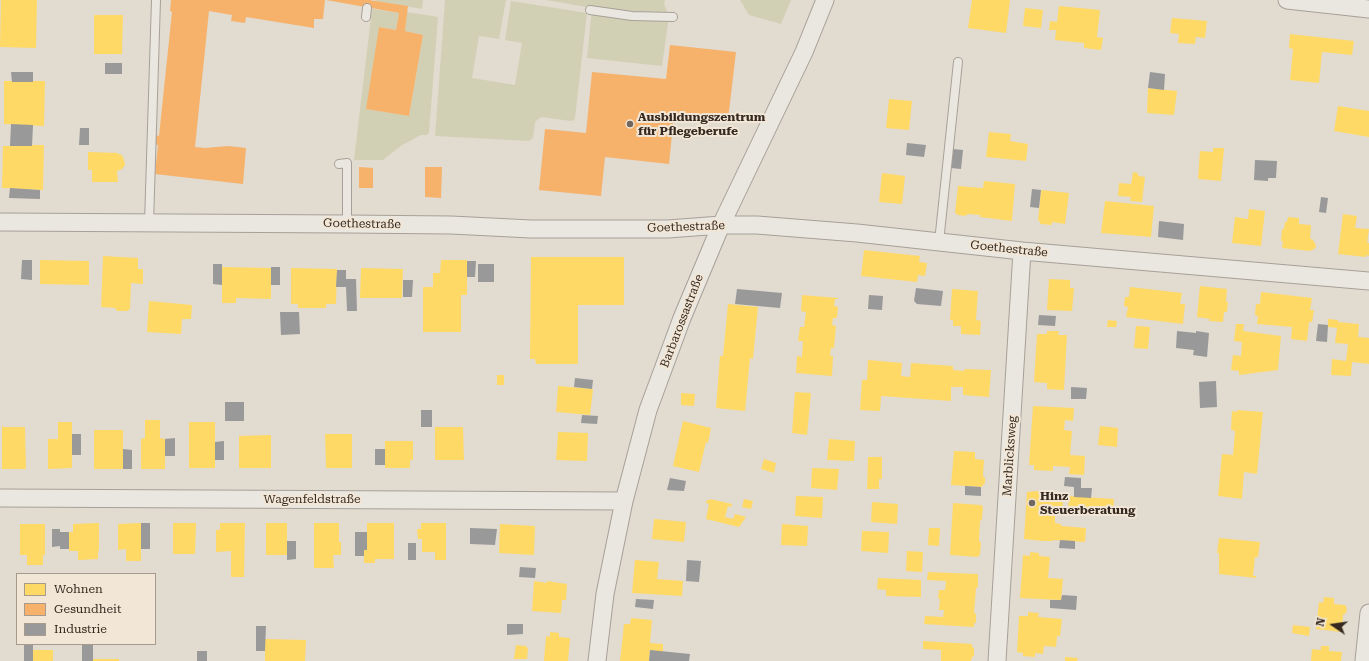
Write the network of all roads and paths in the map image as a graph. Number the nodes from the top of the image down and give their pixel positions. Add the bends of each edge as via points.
1 (156, 0) edge
2 (825, 0) edge
3 (1287, 0) edge
4 (369, 3) edge
5 (1369, 9) edge
6 (590, 10) dead end
7 (366, 17) dead end
8 (672, 17) dead end
9 (958, 62) dead end
10 (339, 164) dead end
11 (0, 222) edge
12 (149, 223) junction
13 (347, 224) junction
14 (721, 225) junction
15 (939, 242) junction
16 (1022, 250) junction
17 (1369, 281) edge
18 (0, 498) edge
19 (624, 501) junction
20 (1369, 613) edge
21 (597, 661) edge
22 (997, 661) edge
23 (1364, 661) edge

1 - 12 lane
2 - 14 street, Barbarossastraße via 804,52
3 - 5 street
4 - 7 lane
6 - 8 lane via 632,16
9 - 15 lane
10 - 13 lane via 347,163
11 - 12 street, Goethestraße
12 - 13 street, Goethestraße
13 - 14 street, Goethestraße via 531,229 668,229
14 - 15 street, Goethestraße via 757,225
14 - 19 street, Barbarossastraße via 682,318 648,410
15 - 16 street, Goethestraße
16 - 17 street, Goethestraße
16 - 22 street, Marblicksweg
18 - 19 street, Wagenfeldstraße
19 - 21 street, Barbarossastraße via 605,594
20 - 23 street

